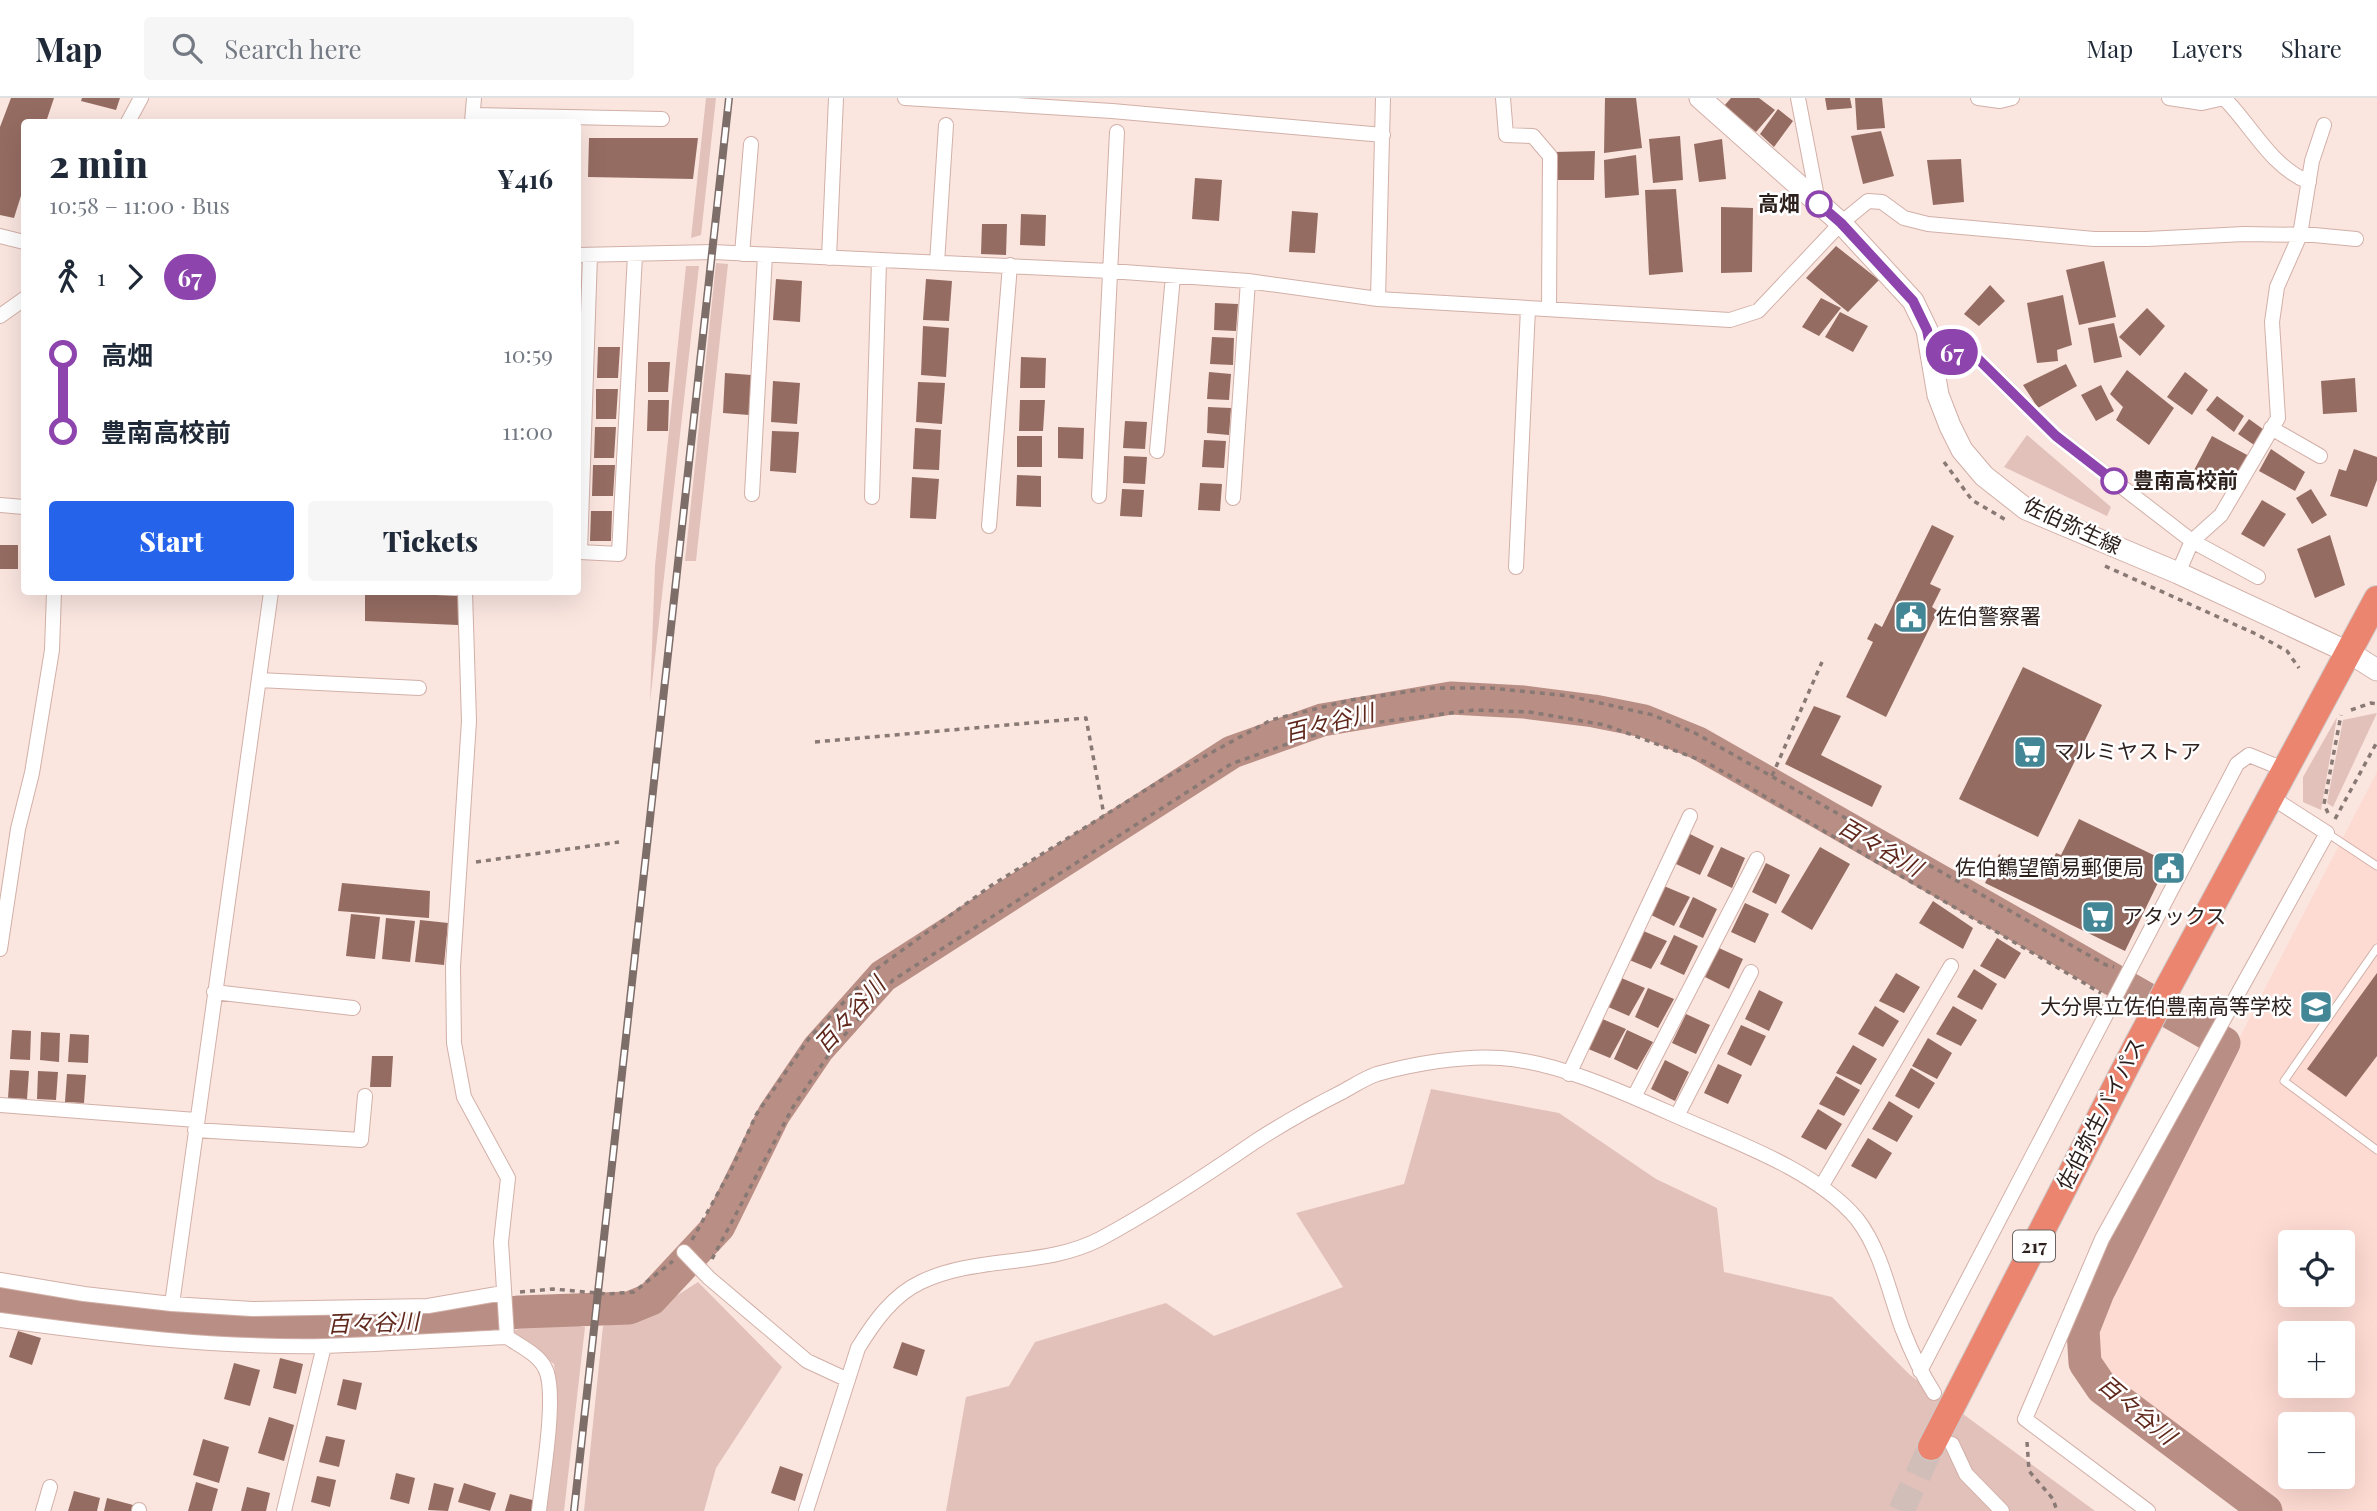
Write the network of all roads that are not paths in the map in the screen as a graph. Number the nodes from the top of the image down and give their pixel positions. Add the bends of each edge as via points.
1 (141, 98) edge
2 (474, 98) edge
3 (836, 98) edge
4 (905, 98) edge
5 (1382, 98) edge
6 (1503, 98) edge
7 (1700, 98) edge
8 (1798, 98) edge
9 (1978, 98) edge
10 (2012, 98) edge
11 (2169, 98) edge
12 (2224, 98) edge
13 (130, 119) edge
14 (472, 119) edge
15 (662, 119) dead end
16 (946, 125) dead end
17 (2324, 125) dead end
18 (1117, 132) dead end
19 (1383, 135) junction
20 (751, 144) dead end
21 (2309, 182) junction
22 (1818, 202) junction
23 (1841, 223) junction
24 (2300, 235) junction
25 (0, 236) edge
26 (2356, 239) dead end
27 (21, 241) edge
28 (741, 254) junction
29 (584, 255) edge
30 (635, 255) junction
31 (765, 255) junction
32 (829, 258) junction
33 (879, 261) junction
34 (937, 263) junction
35 (1010, 265) junction
36 (1110, 271) junction
37 (1172, 276) junction
38 (1248, 281) junction
39 (1378, 299) junction
40 (21, 301) edge
41 (1528, 308) junction
42 (1549, 309) junction
43 (0, 316) edge
44 (1932, 356) junction
45 (2272, 428) junction
46 (1157, 451) dead end
47 (2320, 456) dead end
48 (581, 478) edge
49 (752, 494) dead end
50 (1099, 496) dead end
51 (872, 497) dead end
52 (1233, 498) dead end
53 (0, 505) edge
54 (21, 507) edge
55 (989, 526) dead end
56 (2192, 541) junction
57 (581, 552) edge
58 (1516, 567) dead end
59 (2178, 573) junction
60 (2258, 577) dead end
61 (54, 595) edge
62 (271, 595) edge
63 (465, 595) edge
64 (2377, 599) edge
65 (2350, 653) junction
66 (2377, 670) edge
67 (259, 681) junction
68 (419, 688) dead end
69 (2286, 770) junction
70 (2271, 797) junction
71 (1690, 817) dead end
72 (2327, 833) junction
73 (1757, 859) dead end
74 (2377, 866) edge
75 (2377, 948) edge
76 (0, 949) edge
77 (1951, 966) dead end
78 (1751, 972) dead end
79 (215, 992) junction
80 (352, 1008) dead end
81 (1569, 1074) junction
82 (365, 1096) dead end
83 (1634, 1097) junction
84 (0, 1105) edge
85 (1677, 1116) junction
86 (196, 1125) junction
87 (2377, 1150) edge
88 (1821, 1187) junction
89 (684, 1252) road end
90 (0, 1280) edge
91 (503, 1293) junction
92 (172, 1304) junction
93 (0, 1320) edge
94 (507, 1337) junction
95 (324, 1346) junction
96 (1920, 1371) junction
97 (848, 1380) junction
98 (1934, 1393) dead end
99 (1941, 1446) joint
100 (50, 1487) dead end
101 (43, 1511) edge
102 (284, 1511) edge
103 (539, 1511) edge
104 (806, 1511) edge
105 (2002, 1511) edge
106 (2148, 1511) edge

1 - 13 street
2 - 14 street
3 - 32 street
4 - 19 street
5 - 19 street
6 - 42 street via 1506,135 1533,136 1550,156
7 - 22 main road, 佐伯弥生線
8 - 22 street
9 - 10 street
11 - 12 street via 2202,103
12 - 21 street via 2282,165
14 - 15 street
16 - 34 street
17 - 21 street
18 - 36 street
19 - 39 street
20 - 28 street
21 - 24 street
22 - 23 main road, 佐伯弥生線
23 - 24 street via 1868,201 1882,202 1904,218 1928,224 2094,239
23 - 42 street via 1758,311 1731,320
23 - 44 main road, 佐伯弥生線 via 1913,301 1927,330
24 - 26 street
24 - 45 street via 2277,287 2273,310 2278,418
25 - 27 street
28 - 30 street
28 - 31 street
29 - 30 street
29 - 48 street
30 - 57 street via 619,554
31 - 32 street
31 - 49 street
32 - 33 street
33 - 34 street
33 - 51 street
34 - 35 street
35 - 36 street
35 - 55 street
36 - 37 street
36 - 50 street
37 - 38 street
37 - 46 street
38 - 39 street
38 - 52 street
39 - 41 street
40 - 43 street
41 - 42 street
41 - 58 street
44 - 56 street via 1969,350 2056,436
44 - 59 main road, 佐伯弥生線 via 1938,395 1950,426 1962,450 1984,476 2026,509
45 - 47 street
45 - 56 street via 2221,515
53 - 54 street
56 - 59 street
56 - 60 street
59 - 65 main road, 佐伯弥生線
61 - 76 street via 52,650
62 - 67 street
63 - 91 street via 469,721 453,967 454,1043 464,1097 508,1178 501,1242
64 - 65 highway, 佐伯弥生バイパス / 217
65 - 66 main road, 佐伯弥生線
65 - 69 highway, 佐伯弥生バイパス / 217
67 - 68 street
67 - 79 street
69 - 70 highway, 佐伯弥生バイパス / 217
69 - 96 street via 2249,755 2237,764
70 - 72 street
70 - 99 highway, 佐伯弥生バイパス / 217 via 2137,1045
71 - 81 street
72 - 74 lane
72 - 106 street via 2102,1239 2025,1419
73 - 83 street
75 - 87 lane via 2284,1081
77 - 88 street
78 - 85 street
79 - 80 street
79 - 86 street
81 - 83 street
81 - 97 street via 1501,1058 1436,1061 1374,1075 1299,1113 1150,1212 1089,1244 1059,1255 959,1270 919,1282 873,1324 858,1348
82 - 86 street via 361,1140
83 - 85 street
84 - 86 street
85 - 88 street via 1757,1151
86 - 92 street
88 - 96 street via 1859,1222 1876,1254
89 - 97 street via 807,1361
90 - 92 street
91 - 92 street via 428,1306 252,1309
91 - 94 street
93 - 95 street via 174,1341
94 - 95 street
94 - 103 street via 546,1369 551,1393
95 - 102 street
96 - 98 street
97 - 104 street
99 - 105 street
100 - 101 street

